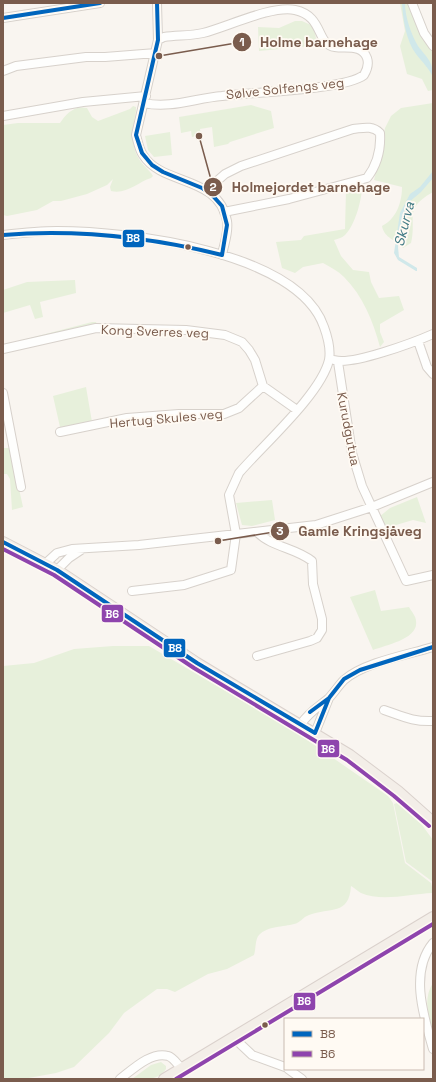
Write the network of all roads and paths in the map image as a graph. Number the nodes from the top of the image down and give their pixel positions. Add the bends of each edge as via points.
1 (100, 3) edge
2 (157, 3) edge
3 (412, 3) edge
4 (3, 18) edge
5 (158, 40) junction
6 (433, 46) edge
7 (156, 52) junction
8 (3, 70) edge
9 (145, 100) junction
10 (3, 116) edge
11 (211, 194) junction
12 (224, 212) junction
13 (3, 235) edge
14 (222, 255) junction
15 (433, 334) edge
16 (418, 341) junction
17 (3, 349) edge
18 (329, 359) junction
19 (338, 362) junction
20 (433, 374) edge
21 (263, 386) junction
22 (3, 393) edge
23 (297, 410) junction
24 (60, 432) dead end
25 (433, 482) edge
26 (21, 487) dead end
27 (372, 507) junction
28 (258, 533) junction
29 (236, 534) junction
30 (3, 542) edge
31 (82, 549) junction
32 (46, 564) junction
33 (58, 570) junction
34 (433, 575) edge
35 (132, 591) dead end
36 (433, 647) edge
37 (257, 656) dead end
38 (329, 698) junction
39 (384, 710) dead end
40 (433, 720) edge
41 (301, 724) junction
42 (315, 733) junction
43 (433, 822) edge
44 (433, 917) edge
45 (433, 943) edge
46 (233, 1037) junction
47 (433, 1049) edge
48 (284, 1067) edge
49 (182, 1068) junction
50 (289, 1070) edge
51 (120, 1079) edge
52 (164, 1079) edge
53 (302, 1079) edge

1 - 4 street
2 - 5 street
3 - 6 street via 424,33
5 - 7 street
5 - 9 street, Sølve Solfengs veg via 164,36 204,32 287,9 305,14 314,20 322,39 329,45 363,51 368,59 368,65 364,75 350,81 199,98 159,106
7 - 8 street via 86,57
7 - 9 street
9 - 10 street, Sølve Solfengs veg via 82,102
9 - 11 street via 136,135 143,156 161,170
11 - 12 street
11 - 12 street via 225,174 265,157 353,129 375,128 380,133 378,156 367,178 297,197
12 - 14 street via 227,230
13 - 14 street via 56,231 111,234 166,241
14 - 18 street via 277,278 303,296 321,319 328,338
15 - 16 street
16 - 19 street
16 - 20 street via 427,367
17 - 21 street, Kong Sverres veg via 96,328 208,332 242,342 255,360
18 - 19 street
18 - 23 street via 319,382
19 - 27 street, Kurudgutua via 352,453 362,486
21 - 23 street
21 - 24 street, Hertug Skules veg via 238,408 224,414 127,418
22 - 26 street
23 - 29 street via 233,482 229,495
25 - 27 street
27 - 28 street via 316,525
27 - 34 street, Kurudgutua via 406,582
28 - 29 street
28 - 37 street via 264,539 303,554 312,561 313,584 322,630 317,638 310,641
29 - 31 street
29 - 35 street via 231,570 184,585
30 - 32 main road
31 - 32 street via 56,553
31 - 33 street
32 - 33 main road
33 - 41 main road via 203,667
36 - 38 street via 360,670 344,680
38 - 41 street via 306,715
38 - 42 street
39 - 40 street via 416,721
41 - 42 main road
42 - 43 main road via 382,778
44 - 46 main road
45 - 47 street via 423,963 421,1002
46 - 48 street via 252,1055
46 - 49 main road
49 - 51 street via 171,1058 161,1056 152,1058
49 - 52 main road
50 - 53 street

